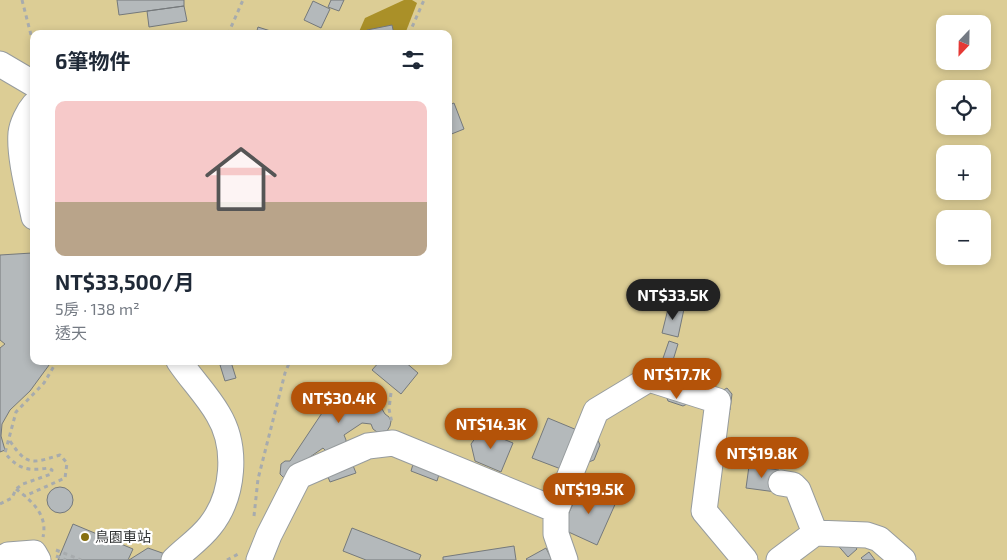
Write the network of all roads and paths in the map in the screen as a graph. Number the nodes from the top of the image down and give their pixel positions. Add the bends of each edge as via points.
1 (22, 0) edge
2 (243, 0) edge
3 (424, 0) edge
4 (230, 30) edge
5 (411, 30) edge
6 (30, 31) edge
7 (0, 64) edge
8 (30, 82) edge
9 (30, 110) edge
10 (30, 195) edge
11 (55, 365) edge
12 (182, 365) edge
13 (288, 365) edge
14 (391, 393) dead end
15 (10, 441) junction
16 (393, 443) junction
17 (781, 483) dead end
18 (16, 488) junction
19 (25, 496) junction
20 (0, 504) edge
21 (556, 510) junction
22 (254, 518) dead end
23 (45, 530) dead end
24 (815, 533) junction
25 (44, 554) edge
26 (251, 556) edge
27 (0, 560) edge
28 (80, 560) edge
29 (174, 560) edge
30 (227, 560) edge
31 (565, 560) edge
32 (745, 560) edge
33 (779, 560) edge
34 (903, 560) edge

1 - 6 path
2 - 4 path
3 - 5 path
7 - 8 street
9 - 10 street via 21,132
11 - 15 path via 44,383 16,412
12 - 29 street via 218,413 226,430 231,470 228,490 211,526
13 - 22 path via 258,479
14 - 16 path via 389,409 394,429
15 - 18 path via 5,453 13,462 22,468 52,470 51,474
15 - 19 path via 19,455 35,462 60,456 67,463 65,478
16 - 21 street
16 - 26 street via 368,446 299,476 269,535
17 - 24 street via 798,490
18 - 19 path
18 - 20 path via 12,498
19 - 23 path via 40,512
21 - 31 street via 556,534
21 - 32 street via 596,411 649,379 718,401 704,511
24 - 33 street
24 - 34 street via 867,535 879,539
25 - 27 street via 8,555
25 - 28 path
26 - 30 path

